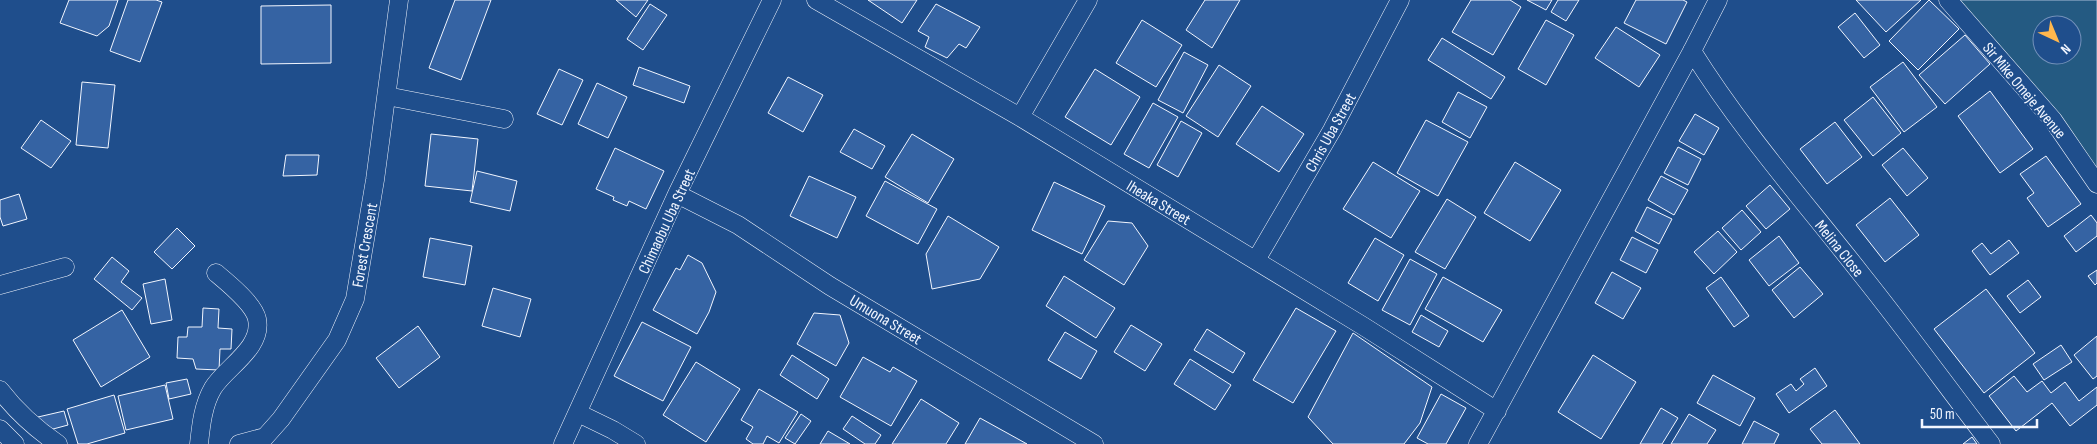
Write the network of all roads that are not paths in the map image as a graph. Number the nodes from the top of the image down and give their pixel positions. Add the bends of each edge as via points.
1 (399, 0) edge
2 (772, 0) edge
3 (816, 0) edge
4 (1088, 0) edge
5 (1400, 0) edge
6 (1718, 0) edge
7 (1948, 0) edge
8 (1692, 51) junction
9 (387, 96) junction
10 (1020, 117) junction
11 (504, 119) dead end
12 (2097, 184) edge
13 (678, 194) junction
14 (1256, 260) junction
15 (65, 267) dead end
16 (216, 273) dead end
17 (0, 285) edge
18 (0, 390) edge
19 (1497, 411) junction
20 (578, 413) junction
21 (58, 444) edge
22 (198, 444) edge
23 (239, 444) edge
24 (563, 444) edge
25 (636, 444) edge
26 (1094, 444) edge
27 (1478, 444) edge
28 (1991, 444) edge

1 - 9 street, Forest Crescent
2 - 13 street, Chimaobu Uba Street
3 - 10 street, Iheaka Street
4 - 10 street
5 - 14 street, Chris Uba Street via 1328,137
6 - 8 street
7 - 12 street, Sir Mike Omeje Avenue via 2054,120
8 - 19 street
8 - 28 street, Melina Close via 1762,151 1863,276
9 - 11 street
9 - 23 street, Forest Crescent via 361,272 345,325 271,431 265,437
10 - 14 street, Iheaka Street
13 - 20 street, Chimaobu Uba Street
13 - 26 street, Umuona Street via 738,225 830,286
14 - 19 street, Iheaka Street
15 - 17 street
16 - 22 street via 255,312 257,327 253,342 212,389 206,402
18 - 21 street via 39,431
19 - 27 street
20 - 24 street, Chimaobu Uba Street
20 - 25 street

